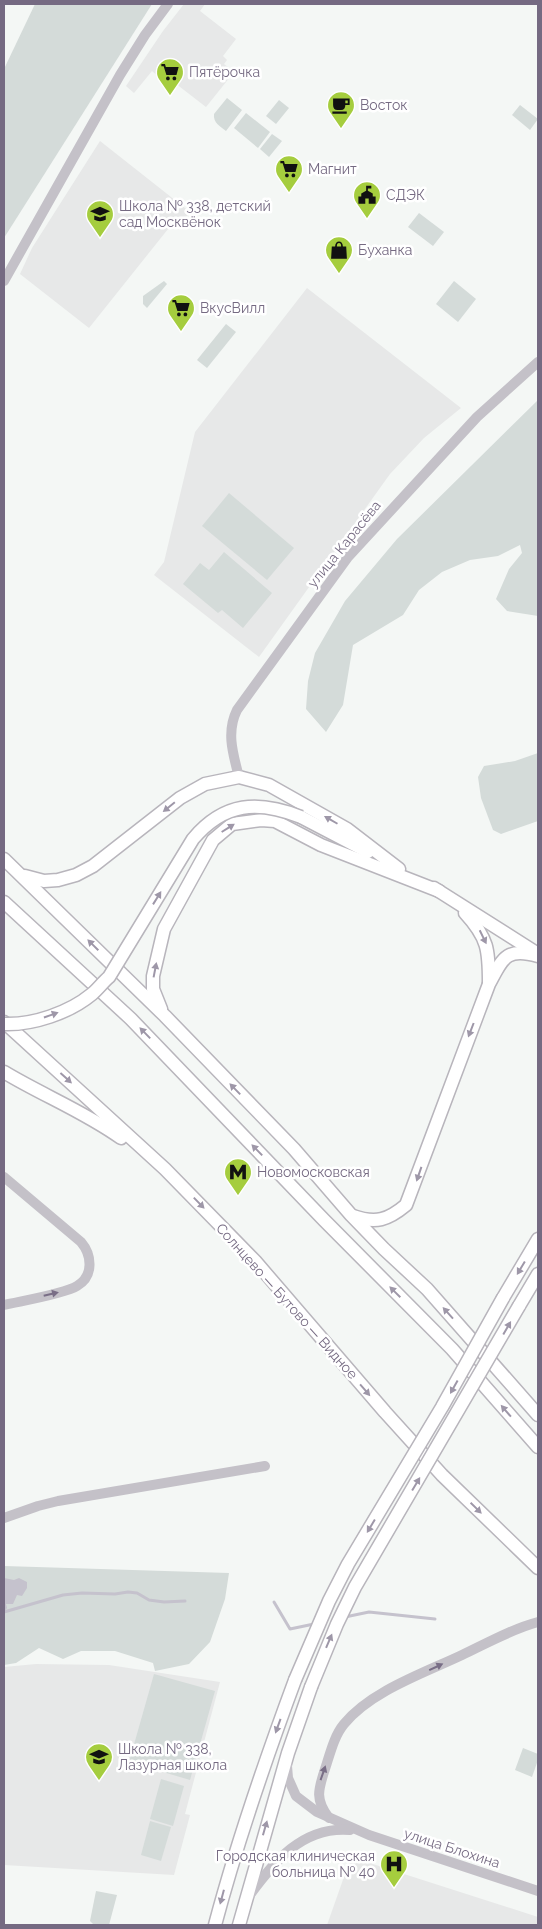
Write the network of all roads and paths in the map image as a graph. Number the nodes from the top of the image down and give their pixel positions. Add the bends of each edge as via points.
1 (168, 4) edge
2 (4, 281) edge
3 (538, 362) edge
4 (239, 777) junction
5 (4, 859) edge
6 (399, 869) junction
7 (22, 875) junction
8 (439, 892) junction
9 (453, 900) junction
10 (4, 902) edge
11 (538, 955) edge
12 (489, 984) junction
13 (164, 1016) junction
14 (4, 1023) edge
15 (4, 1072) edge
16 (165, 1169) junction
17 (4, 1177) edge
18 (351, 1215) junction
19 (538, 1239) edge
20 (538, 1274) edge
21 (4, 1304) edge
22 (538, 1415) edge
23 (538, 1447) edge
24 (265, 1466) dead end
25 (4, 1518) edge
26 (538, 1568) edge
27 (538, 1622) edge
28 (288, 1753) junction
29 (329, 1818) junction
30 (356, 1830) junction
31 (538, 1891) edge
32 (244, 1903) junction
33 (215, 1925) edge
34 (239, 1925) edge

1 - 2 street via 120,75
3 - 4 street, улица Карасёва via 477,417 348,557 237,710 230,730
6 -> 4 main road via 347,829 304,804 269,784
4 -> 7 main road via 205,784 180,798 93,866 76,875 44,881
5 - 7 main road
6 - 8 main road
14 -> 6 main road, bridge via 51,1016 93,994 109,977 193,839 221,814 242,807 281,809
13 -> 7 main road
8 - 9 main road
13 -> 8 main road via 153,989 164,929 213,840 232,824 275,821 321,844
9 - 11 main road
9 -> 12 main road via 475,924 487,946
23 -> 10 main road via 452,1349 131,1019
11 - 12 main road via 514,952 506,957
12 -> 18 main road via 406,1205 389,1217 377,1220 367,1221
18 -> 13 main road via 294,1149
14 -> 16 main road, Солнцево — Бутово — Видное
15 - 16 main road via 105,1126
16 -> 26 main road, Солнцево — Бутово — Видное via 255,1261 442,1475
21 -> 17 street via 77,1286 90,1265 81,1242
22 -> 18 main road via 427,1289
19 -> 33 main road, bridge via 348,1564 326,1608 295,1680 253,1800
28 -> 20 main road, bridge via 311,1686 355,1586
24 - 25 street via 58,1501
29 -> 27 street via 320,1804 320,1783 343,1724 361,1707 386,1691
28 - 29 street via 288,1778 296,1796 309,1808
32 -> 28 main road
29 - 30 street
30 - 31 street, улица Блохина
30 - 32 street via 332,1830 299,1842 273,1865
32 - 34 main road

